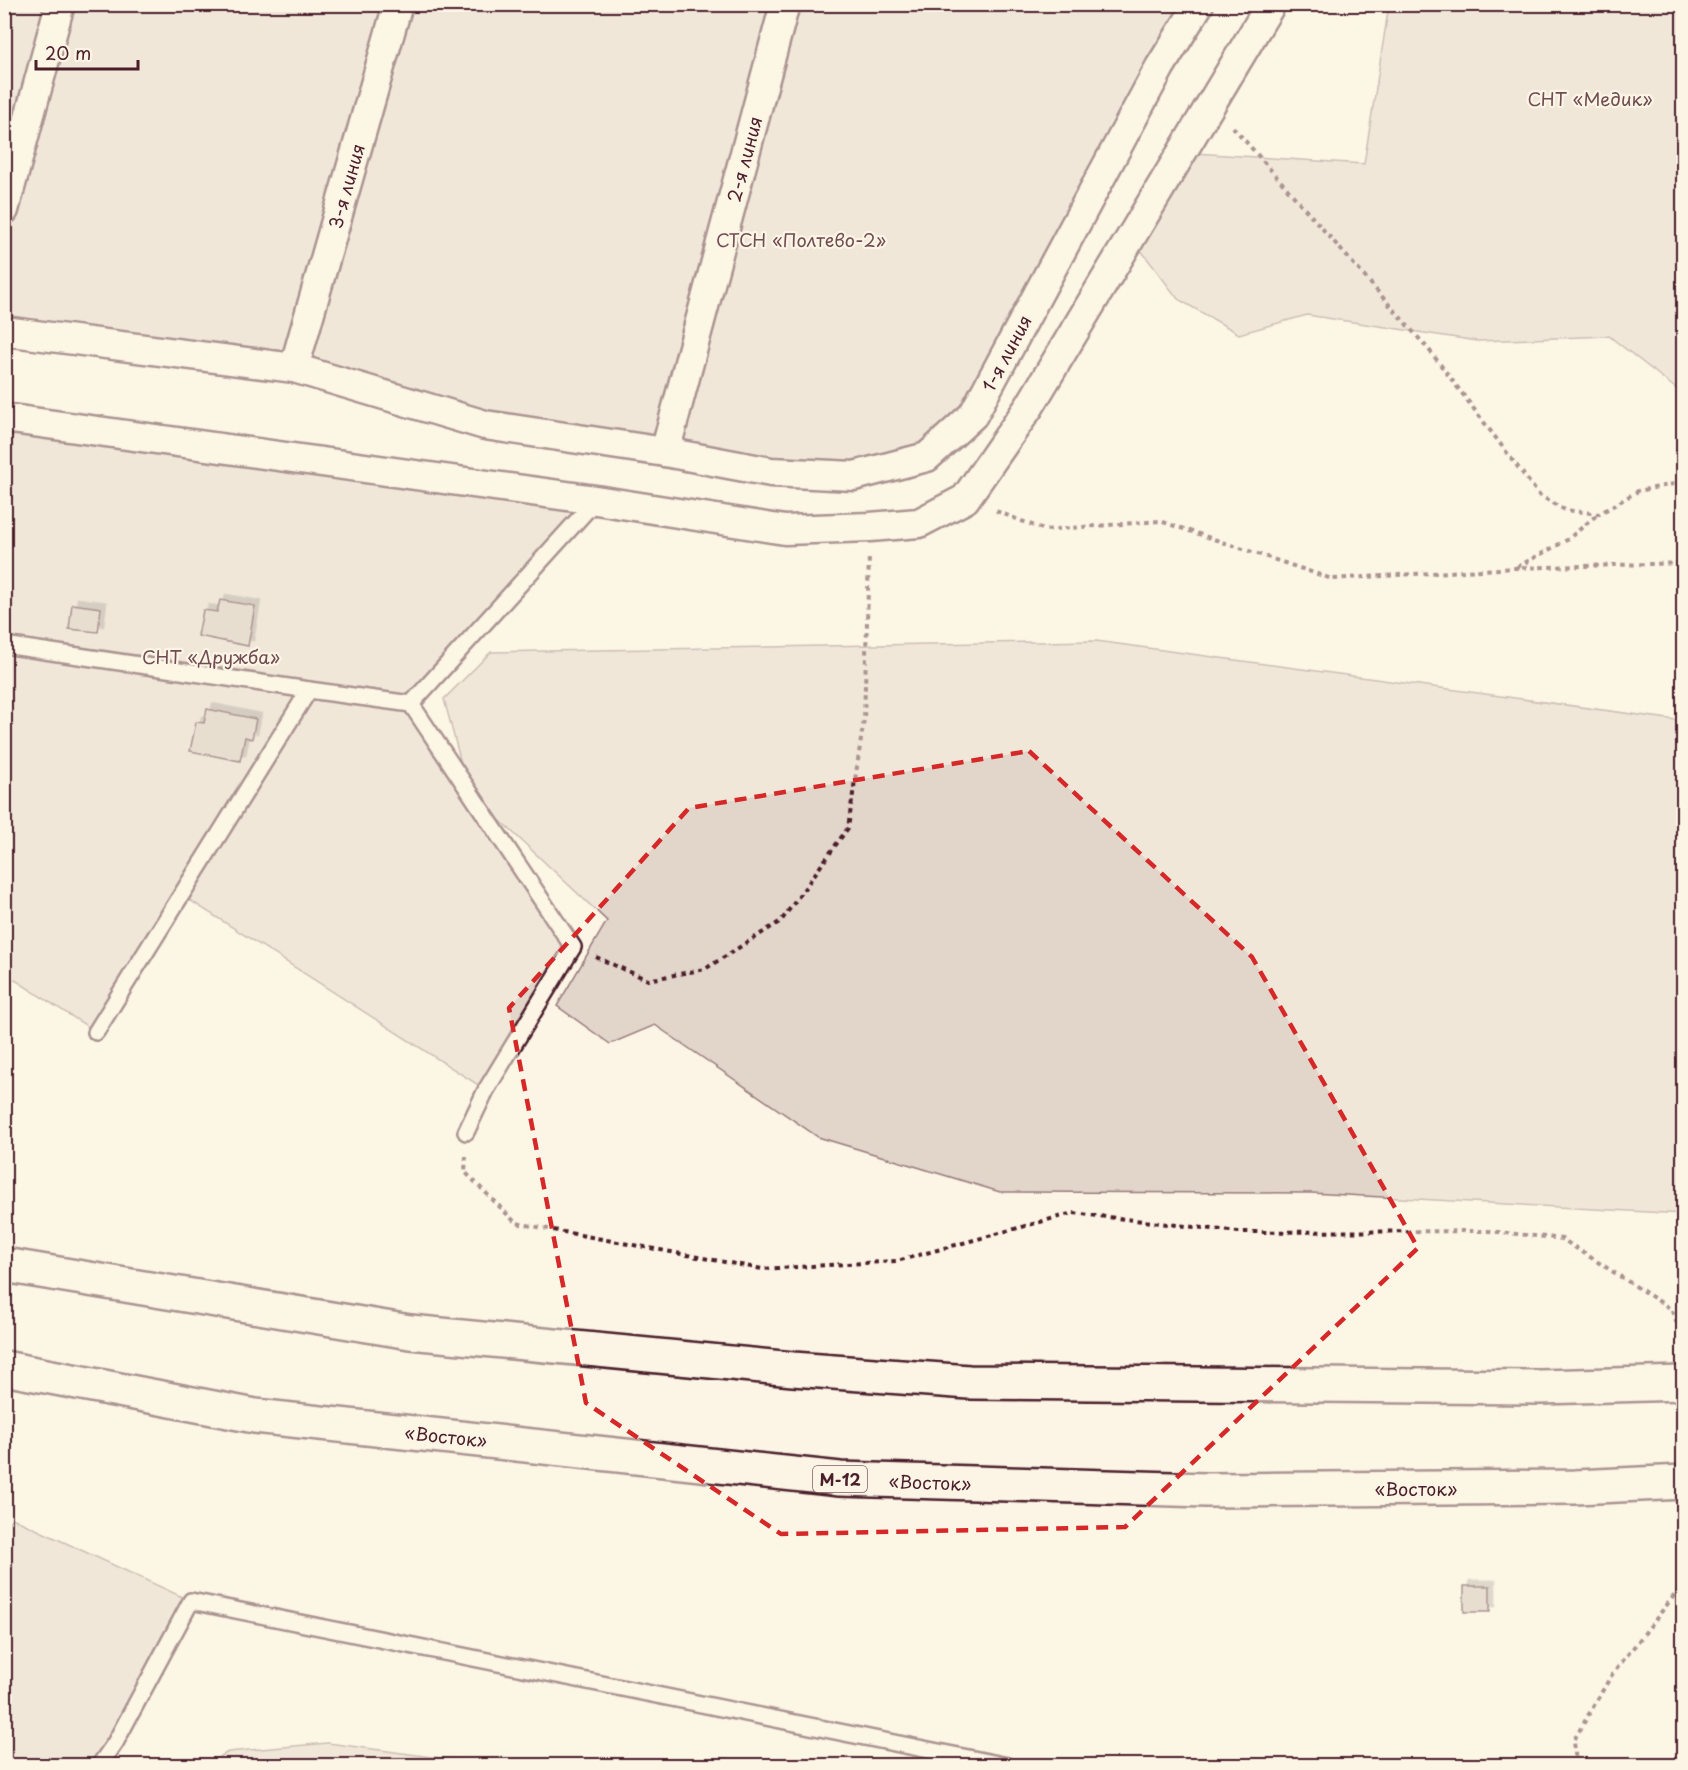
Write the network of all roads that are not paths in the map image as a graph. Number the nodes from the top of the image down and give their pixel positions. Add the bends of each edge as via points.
1 (60, 4) edge
2 (398, 4) edge
3 (785, 4) edge
4 (1199, 4) edge
5 (1271, 4) edge
6 (4, 210) edge
7 (4, 331) edge
8 (294, 368) junction
9 (4, 418) edge
10 (665, 452) junction
11 (596, 500) junction
12 (4, 645) edge
13 (309, 690) junction
14 (411, 705) junction
15 (96, 1032) dead end
16 (466, 1132) road end
17 (4, 1265) edge
18 (4, 1368) edge
19 (1683, 1383) edge
20 (1683, 1482) edge
21 (99, 1766) edge
22 (1008, 1766) edge

1 - 6 street
2 - 8 street, 3-я линия
3 - 10 street, 2-я линия
4 - 10 street, 1-я линия via 1160,67 973,415 927,457 854,476 771,472
5 - 11 street via 1029,407 965,499 919,523 785,530
7 - 8 street, 1-я линия
8 - 10 street, 1-я линия via 484,425
9 - 11 street
11 - 14 lane
12 - 13 lane
13 - 14 lane
13 - 15 lane
14 - 16 lane via 573,947 486,1090
17 - 19 highway via 410,1332 969,1382 1540,1387
18 - 20 highway, «Восток» / М-12 via 255,1416 840,1479 1206,1490 1575,1487
21 - 22 lane via 191,1601

